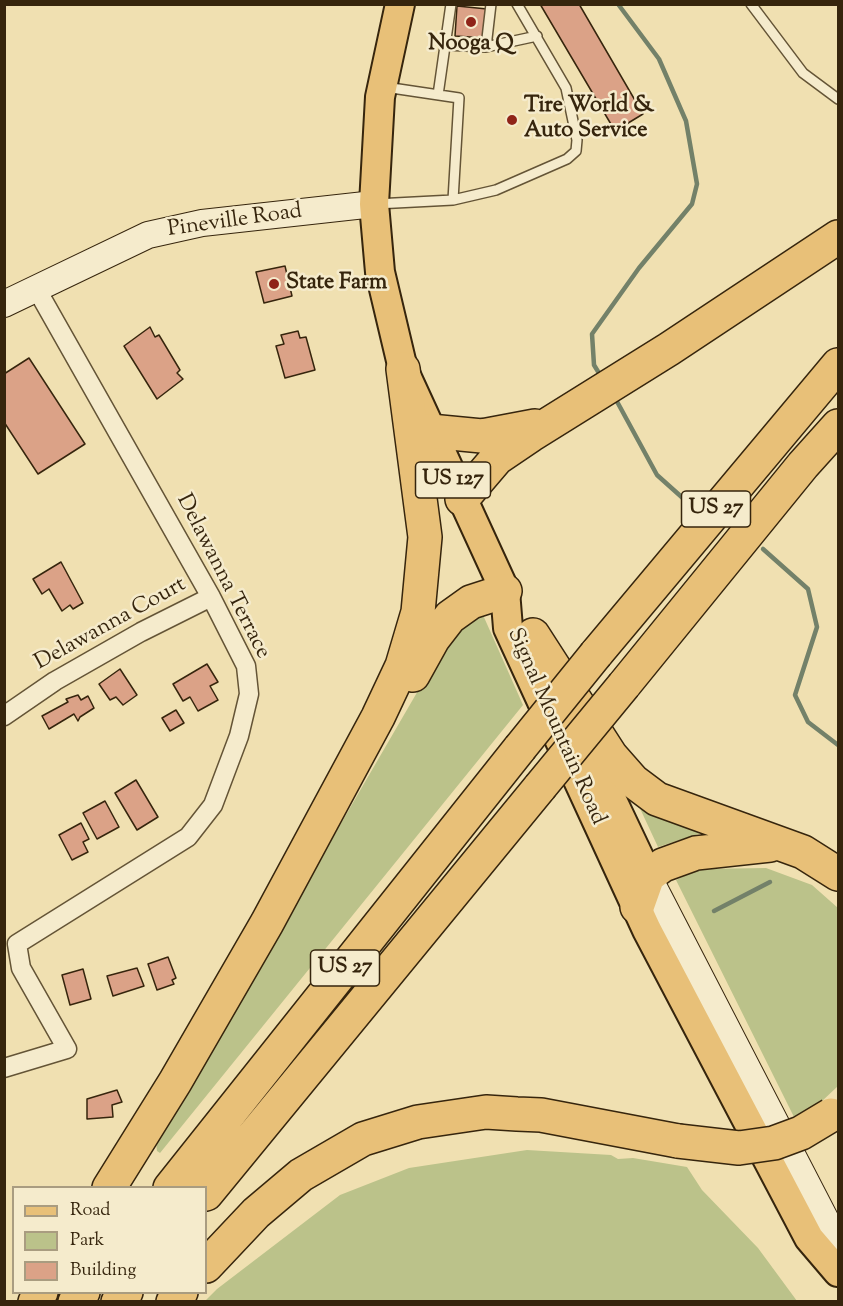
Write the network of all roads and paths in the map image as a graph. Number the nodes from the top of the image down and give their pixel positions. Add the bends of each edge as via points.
1 (400, 4) edge
2 (451, 4) edge
3 (491, 4) edge
4 (517, 4) edge
5 (751, 4) edge
6 (537, 36) junction
7 (445, 45) junction
8 (486, 47) junction
9 (382, 87) junction
10 (438, 95) junction
11 (838, 99) edge
12 (453, 200) junction
13 (374, 204) junction
14 (838, 237) edge
15 (36, 288) junction
16 (4, 304) edge
17 (838, 365) edge
18 (403, 369) junction
19 (548, 423) junction
20 (838, 426) edge
21 (430, 431) junction
22 (462, 499) junction
23 (505, 591) junction
24 (211, 597) junction
25 (533, 635) junction
26 (4, 716) edge
27 (311, 842) junction
28 (781, 844) junction
29 (838, 874) edge
30 (648, 876) junction
31 (636, 907) junction
32 (4, 1068) edge
33 (835, 1111) edge
34 (110, 1186) edge
35 (172, 1186) edge
36 (207, 1193) edge
37 (838, 1255) edge
38 (207, 1265) edge
39 (838, 1272) edge

1 - 9 main road, Signal Mountain Road / US 127
2 - 7 lane
3 - 8 lane
4 - 6 lane
5 - 11 lane via 803,73
6 - 8 lane
6 - 12 lane via 566,88 576,151 567,159 496,190
7 - 8 lane
7 - 10 lane
9 - 10 lane
9 - 13 main road, Signal Mountain Road / US 127
10 - 12 lane via 459,98
12 - 13 lane
13 - 15 main road, Pineville Road via 202,223 148,236
13 - 18 main road, Signal Mountain Road / US 127 via 380,272
14 - 19 highway via 669,349
15 - 16 main road, Pineville Road
15 - 24 street, Delawanna Terrace
17 - 35 highway, US 27, bridge via 596,654
18 - 21 main road, Signal Mountain Road / US 127
18 - 27 highway via 424,518 418,612 391,692
19 - 21 highway via 482,436
19 - 22 highway via 497,459
20 - 36 highway, US 27, bridge
21 - 22 main road, Signal Mountain Road / US 127
22 - 23 main road, Signal Mountain Road / US 127
23 - 25 main road, US 127
23 - 27 highway via 471,602 441,628
23 - 31 main road, Signal Mountain Road via 508,628
24 - 26 street, Delawanna Court via 55,681
24 - 32 street, Delawanna Terrace via 246,666 249,694 239,736 213,804 188,837 17,944 21,968 68,1048
25 - 28 highway via 611,756 633,781 677,807
25 - 30 main road, Signal Mountain Road
27 - 34 highway via 221,1003
28 - 29 highway via 803,852
28 - 30 highway via 696,853 663,865
30 - 31 highway
30 - 37 main road, Signal Mountain Road via 831,1230
31 - 39 main road, Signal Mountain Road via 809,1238
33 - 38 highway, bridge via 801,1133 774,1143 739,1148 533,1115 486,1112 418,1122 363,1139 302,1175 256,1213

